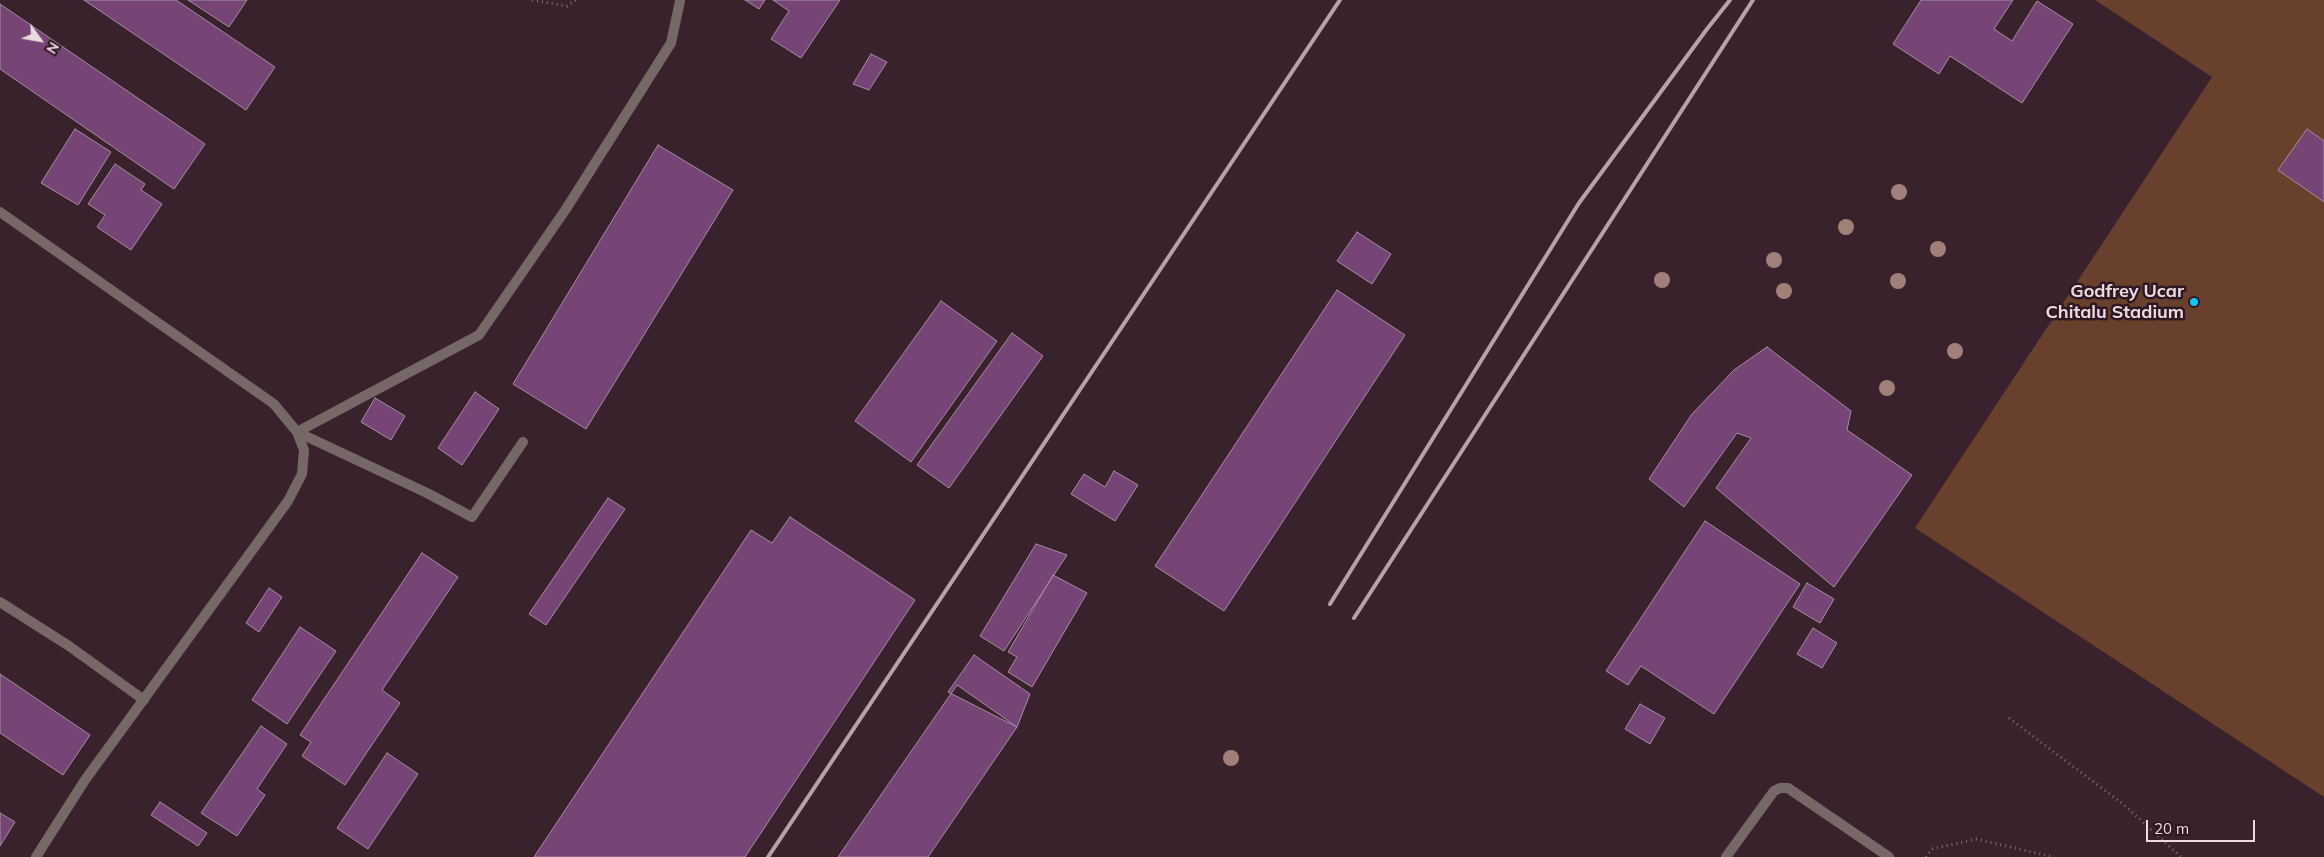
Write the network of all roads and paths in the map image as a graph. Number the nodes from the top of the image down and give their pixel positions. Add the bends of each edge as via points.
1 (532, 0) edge
2 (576, 0) edge
3 (680, 1) edge
4 (0, 212) edge
5 (297, 432) junction
6 (523, 442) dead end
7 (0, 602) edge
8 (144, 700) junction
9 (2009, 718) dead end
10 (36, 857) edge
11 (1726, 857) edge
12 (1889, 857) edge
13 (1926, 857) edge
14 (2054, 857) edge
15 (2181, 857) edge

1 - 2 path via 567,6
3 - 5 street via 671,43 566,209 479,334
4 - 5 street via 274,404
5 - 6 street via 472,517
5 - 8 street via 304,450 302,474 288,501
7 - 8 street
8 - 10 street via 85,780
9 - 15 path via 2123,804
11 - 12 street via 1774,791 1780,788 1788,788
13 - 14 path via 1932,849 1976,840

